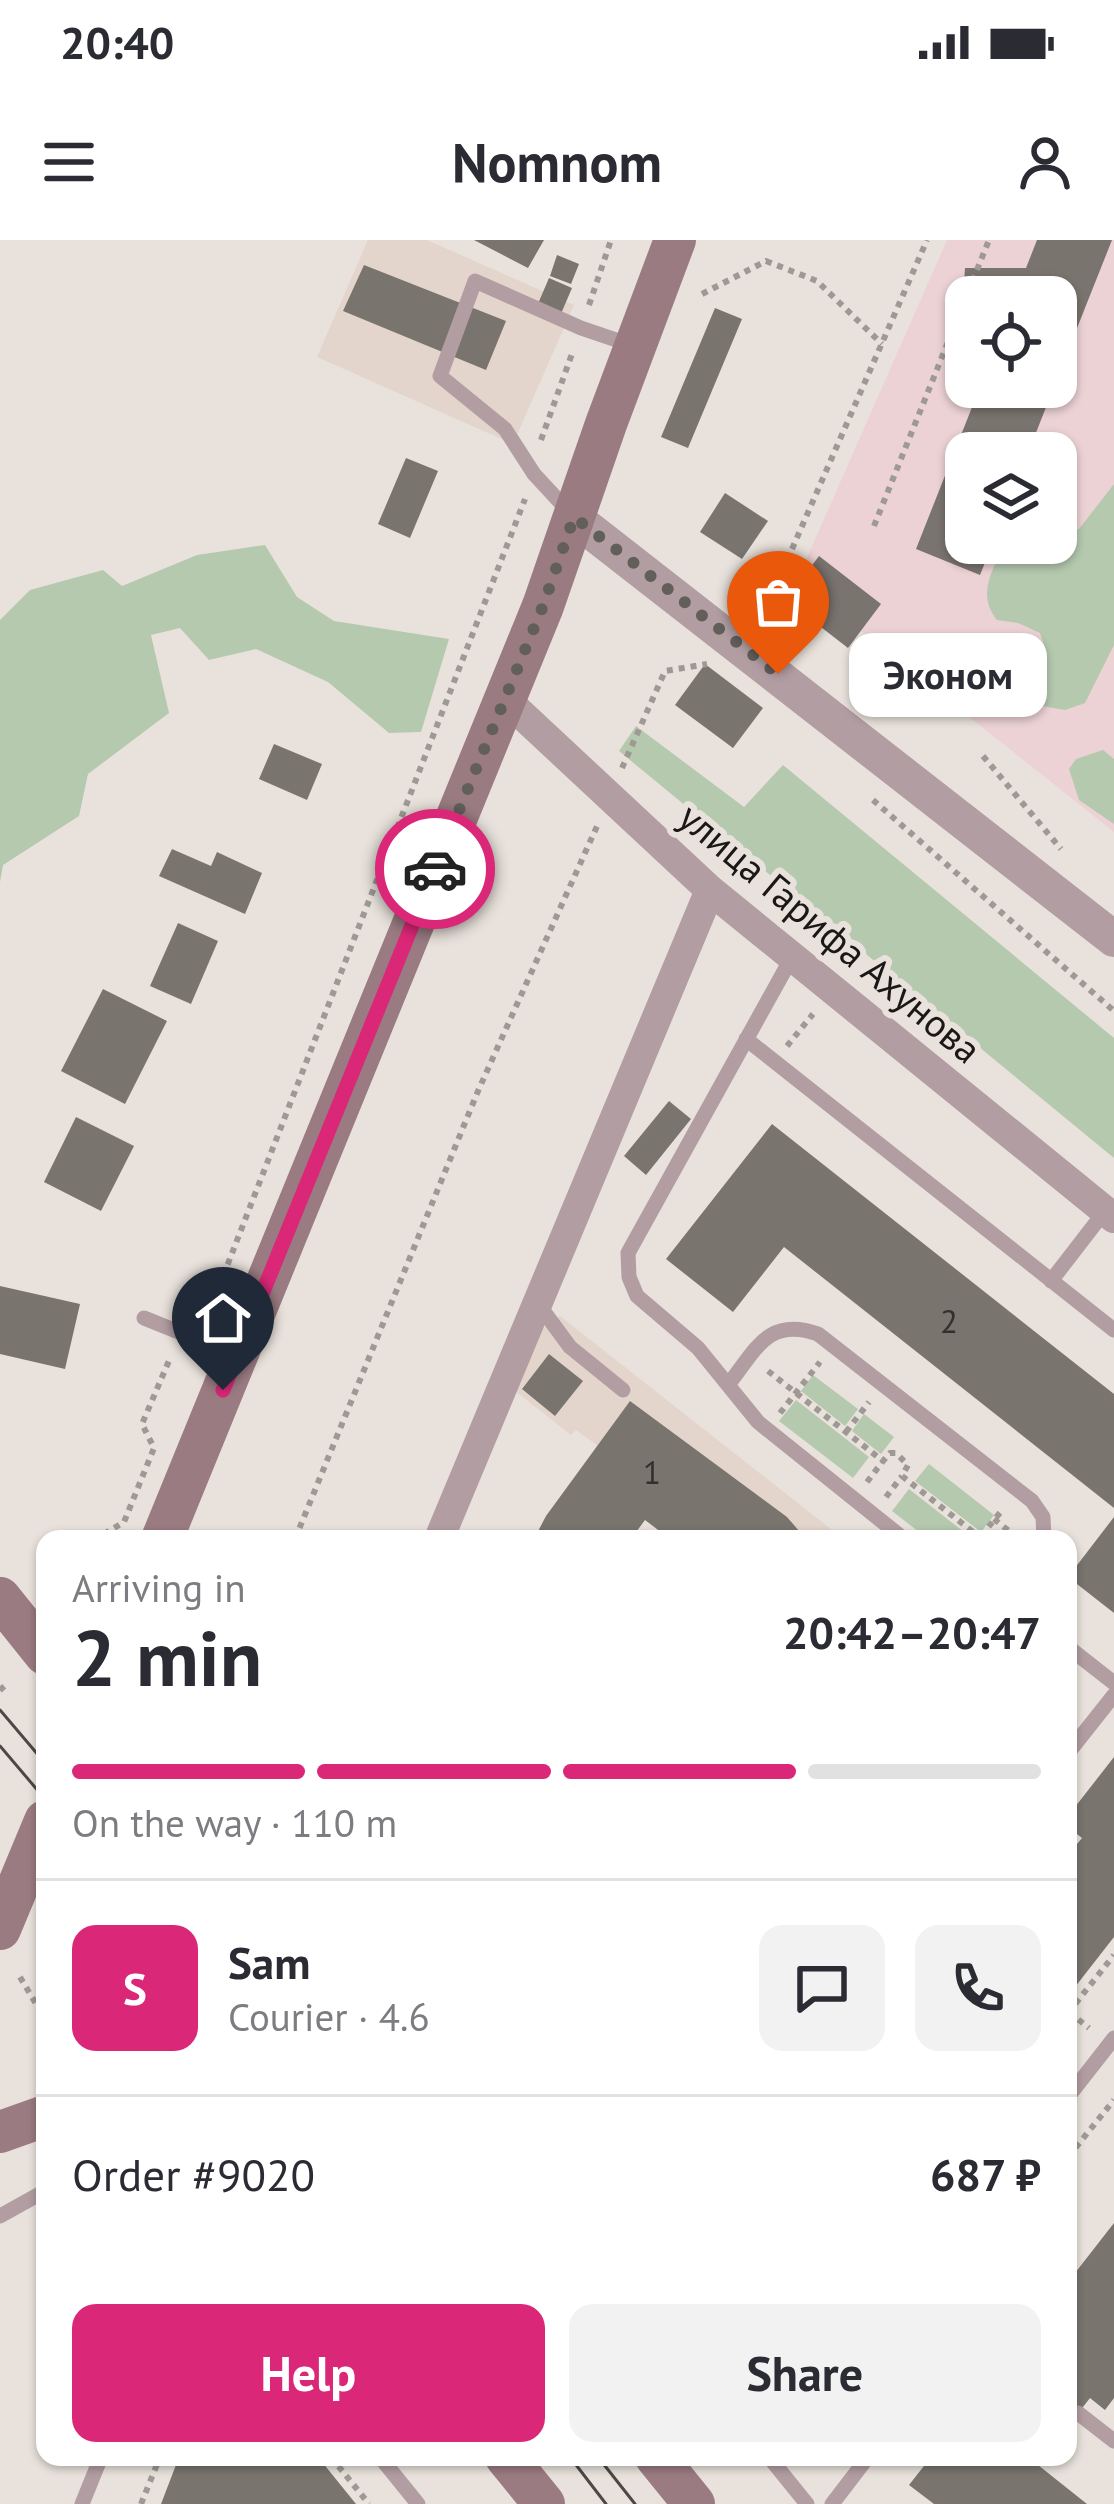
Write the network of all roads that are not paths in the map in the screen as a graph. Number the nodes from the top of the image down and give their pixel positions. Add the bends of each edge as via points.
1 (675, 240) edge
2 (634, 346) junction
3 (574, 517) junction
4 (505, 699) junction
5 (710, 890) junction
6 (1114, 939) edge
7 (792, 957) junction
8 (746, 1040) junction
9 (1110, 1215) edge
10 (1051, 1281) junction
11 (537, 1303) junction
12 (144, 1318) dead end
13 (1114, 1330) edge
14 (237, 1356) junction
15 (728, 1385) junction
16 (623, 1390) dead end
17 (166, 1530) edge
18 (443, 1530) edge
19 (882, 1530) edge
20 (1042, 1530) edge
21 (0, 1598) edge
22 (36, 1643) edge
23 (1077, 1654) edge
24 (1114, 1683) edge
25 (1114, 1695) edge
26 (1077, 1742) edge
27 (36, 1841) edge
28 (23, 1869) edge
29 (0, 1929) edge
30 (1114, 2038) edge
31 (1077, 2085) edge
32 (36, 2119) edge
33 (0, 2132) edge
34 (36, 2196) edge
35 (0, 2216) edge
36 (1078, 2413) dead end
37 (1114, 2441) edge
38 (97, 2466) edge
39 (387, 2466) edge
40 (513, 2466) edge
41 (663, 2466) edge
42 (777, 2466) edge
43 (862, 2466) edge
44 (837, 2502) edge
45 (82, 2504) edge
46 (418, 2504) edge
47 (544, 2504) edge
48 (694, 2504) edge
49 (807, 2504) edge

1 - 2 main road
2 - 3 main road
2 - 3 lane via 475,281 440,376 505,429
3 - 4 main road
3 - 6 street
4 - 5 street, улица Гарифа Ахунова
4 - 14 main road
5 - 7 street, улица Гарифа Ахунова
5 - 11 street
7 - 8 lane
7 - 9 street, улица Гарифа Ахунова
8 - 10 lane
8 - 15 lane via 627,1264 637,1296
9 - 10 lane
10 - 13 lane
11 - 16 lane via 570,1347
11 - 18 street
12 - 14 lane
14 - 17 main road
15 - 19 lane
15 - 20 lane via 768,1334 806,1329 1018,1490 1038,1508
21 - 22 main road
23 - 24 lane
25 - 26 lane
27 - 28 main road
28 - 29 main road
30 - 31 lane
32 - 33 main road
34 - 35 lane
36 - 37 lane
38 - 45 lane
39 - 46 lane
40 - 47 main road
41 - 48 main road
42 - 49 lane
43 - 44 lane

